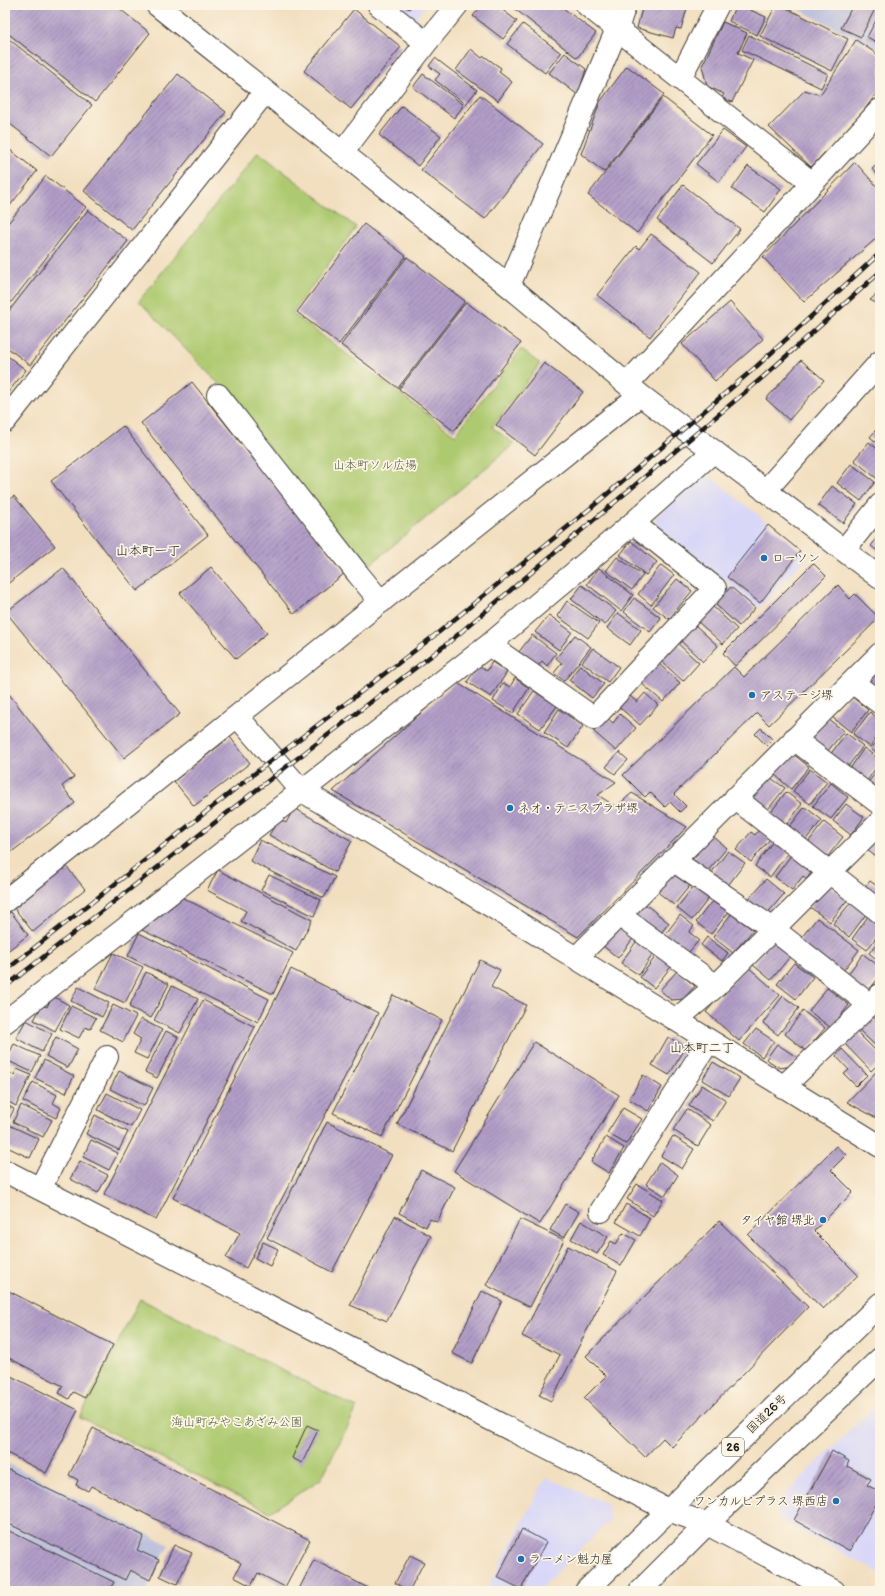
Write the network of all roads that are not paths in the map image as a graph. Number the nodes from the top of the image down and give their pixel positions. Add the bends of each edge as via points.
1 (157, 5) edge
2 (379, 5) edge
3 (457, 5) edge
4 (587, 5) edge
5 (625, 5) edge
6 (718, 5) edge
7 (617, 28) junction
8 (426, 43) junction
9 (680, 78) junction
10 (265, 92) junction
11 (880, 110) edge
12 (342, 153) junction
13 (812, 183) junction
14 (509, 286) junction
15 (880, 362) edge
16 (633, 390) junction
17 (218, 395) dead end
18 (5, 421) edge
19 (714, 451) junction
20 (765, 491) junction
21 (880, 505) edge
22 (633, 523) junction
23 (844, 550) junction
24 (880, 578) edge
25 (381, 602) junction
26 (489, 645) junction
27 (880, 654) edge
28 (852, 682) junction
29 (880, 703) edge
30 (237, 716) junction
31 (794, 739) junction
32 (301, 790) junction
33 (735, 798) junction
34 (880, 804) edge
35 (880, 822) edge
36 (674, 860) junction
37 (829, 873) junction
38 (5, 901) edge
39 (880, 912) edge
40 (619, 915) junction
41 (773, 929) junction
42 (576, 958) junction
43 (716, 986) junction
44 (875, 1000) edge
45 (676, 1020) junction
46 (5, 1022) edge
47 (709, 1041) junction
48 (107, 1057) dead end
49 (783, 1087) junction
50 (880, 1146) edge
51 (5, 1171) edge
52 (40, 1189) junction
53 (601, 1211) dead end
54 (880, 1304) edge
55 (880, 1359) edge
56 (668, 1510) junction
57 (707, 1524) junction
58 (586, 1591) edge
59 (640, 1591) edge
60 (834, 1591) edge

1 - 10 main road
2 - 8 main road
3 - 8 main road
4 - 7 main road
5 - 7 main road
6 - 9 main road
7 - 9 main road
7 - 14 main road
8 - 12 main road
9 - 13 main road
10 - 12 main road
10 - 18 main road
11 - 13 main road
12 - 14 main road
13 - 16 main road
14 - 16 main road
15 - 20 main road
16 - 19 main road
16 - 25 main road
17 - 25 main road
19 - 20 main road
19 - 22 main road
20 - 23 main road
21 - 23 main road
22 - 26 main road
22 - 26 main road via 715,588 594,718
23 - 24 main road
25 - 30 main road
26 - 32 main road
27 - 28 main road
28 - 29 main road
28 - 31 main road
30 - 32 main road
30 - 38 main road
31 - 33 main road
31 - 34 main road
32 - 42 main road
32 - 46 main road
33 - 36 main road
33 - 37 main road
35 - 37 main road
36 - 40 main road
36 - 41 main road
37 - 39 main road
37 - 41 main road
40 - 42 main road
40 - 43 main road
41 - 43 main road
41 - 44 main road
42 - 45 main road
43 - 45 main road
44 - 49 main road
45 - 47 main road
47 - 49 main road
47 - 53 main road
48 - 52 main road
49 - 50 main road
51 - 52 main road
52 - 56 main road
54 - 56 main road, 国道26号 / 26
55 - 57 main road
56 - 57 main road
56 - 58 main road, 国道26号 / 26
57 - 59 main road
57 - 60 main road

